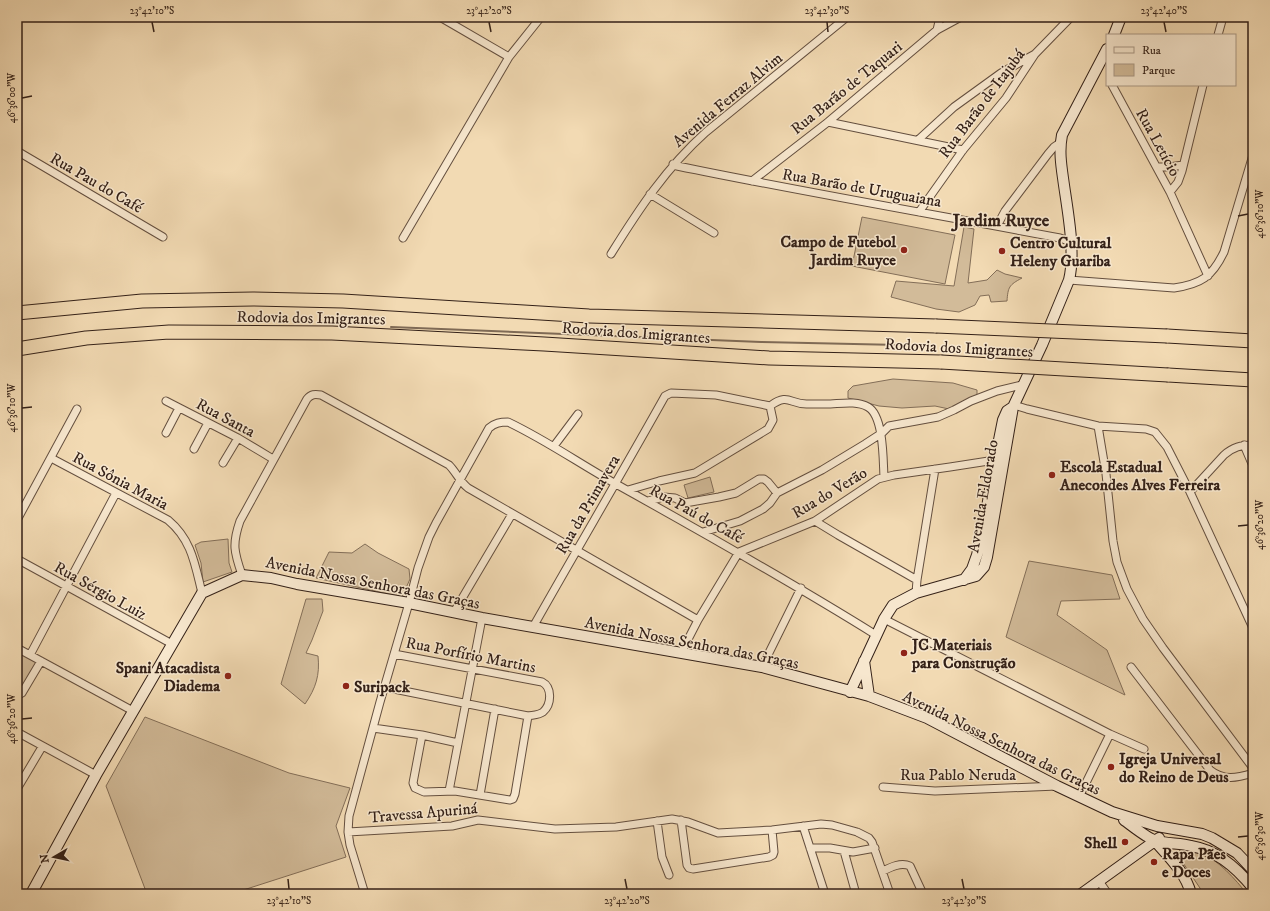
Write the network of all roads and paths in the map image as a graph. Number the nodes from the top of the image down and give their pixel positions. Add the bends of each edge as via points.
1 (440, 17) edge
2 (541, 17) edge
3 (847, 17) edge
4 (940, 17) edge
5 (960, 17) edge
6 (1071, 17) edge
7 (1122, 17) edge
8 (1223, 17) edge
9 (937, 30) junction
10 (1114, 34) edge
11 (1218, 34) edge
12 (1106, 51) edge
13 (1035, 54) junction
14 (509, 57) junction
15 (1113, 86) edge
16 (1203, 86) edge
17 (828, 122) junction
18 (918, 140) junction
19 (1060, 143) junction
20 (963, 150) junction
21 (17, 151) edge
22 (1253, 155) edge
23 (673, 164) junction
24 (1183, 165) junction
25 (1157, 167) junction
26 (752, 181) junction
27 (1170, 192) junction
28 (650, 194) junction
29 (919, 212) junction
30 (997, 226) junction
31 (714, 233) dead end
32 (163, 237) dead end
33 (403, 238) dead end
34 (1070, 242) junction
35 (611, 254) dead end
36 (1208, 276) junction
37 (1069, 280) junction
38 (17, 312) edge
39 (1253, 341) edge
40 (17, 349) edge
41 (1253, 380) edge
42 (1022, 385) junction
43 (166, 401) dead end
44 (770, 406) junction
45 (1014, 406) junction
46 (178, 408) junction
47 (77, 409) dead end
48 (578, 414) dead end
49 (208, 423) junction
50 (1098, 426) junction
51 (166, 433) dead end
52 (882, 433) junction
53 (238, 438) junction
54 (1244, 445) junction
55 (1253, 445) edge
56 (554, 446) junction
57 (194, 449) dead end
58 (50, 458) junction
59 (273, 459) junction
60 (999, 460) junction
61 (223, 463) dead end
62 (1253, 466) edge
63 (935, 469) junction
64 (884, 477) junction
65 (460, 480) junction
66 (616, 484) junction
67 (628, 490) junction
68 (1190, 492) junction
69 (777, 493) junction
70 (116, 494) junction
71 (648, 501) junction
72 (512, 514) junction
73 (17, 520) edge
74 (815, 520) junction
75 (703, 532) junction
76 (577, 549) junction
77 (739, 552) junction
78 (17, 559) edge
79 (242, 574) junction
80 (917, 580) junction
81 (66, 587) junction
82 (801, 588) junction
83 (202, 593) junction
84 (916, 593) junction
85 (409, 603) junction
86 (454, 612) junction
87 (482, 618) junction
88 (884, 619) junction
89 (698, 620) junction
90 (534, 627) junction
91 (1253, 628) edge
92 (876, 635) junction
93 (172, 644) junction
94 (17, 648) edge
95 (681, 653) junction
96 (394, 654) junction
97 (30, 655) junction
98 (41, 661) junction
99 (864, 661) junction
100 (762, 667) junction
101 (1131, 667) dead end
102 (471, 668) junction
103 (384, 687) junction
104 (850, 692) junction
105 (17, 696) edge
106 (869, 696) junction
107 (465, 703) junction
108 (495, 709) junction
109 (133, 711) junction
110 (528, 716) junction
111 (373, 728) junction
112 (17, 732) edge
113 (1110, 734) junction
114 (422, 735) junction
115 (458, 742) junction
116 (42, 747) junction
117 (1144, 749) dead end
118 (1253, 768) edge
119 (1253, 773) edge
120 (96, 775) junction
121 (1057, 786) junction
122 (883, 787) dead end
123 (17, 789) edge
124 (449, 791) junction
125 (480, 795) junction
126 (1079, 797) junction
127 (1112, 812) junction
128 (681, 820) junction
129 (657, 821) junction
130 (803, 826) junction
131 (772, 830) junction
132 (348, 832) junction
133 (1196, 833) junction
134 (1154, 840) junction
135 (810, 848) junction
136 (875, 848) junction
137 (844, 851) junction
138 (1253, 870) edge
139 (882, 871) junction
140 (669, 875) dead end
141 (1100, 881) junction
142 (1253, 888) edge
143 (30, 894) edge
144 (366, 894) edge
145 (825, 894) edge
146 (856, 894) edge
147 (890, 894) edge
148 (923, 894) edge
149 (1081, 894) edge
150 (1108, 894) edge
151 (1191, 894) edge

1 - 14 street
2 - 14 street
3 - 23 street, Avenida Ferraz Alvim via 688,147
4 - 9 street
5 - 9 street, Rua Barão de Taquari
6 - 13 street, Rua Barão de Itajubá
7 - 10 main road
8 - 11 street
9 - 17 street, Rua Barão de Taquari
12 - 19 main road, Avenida Eldorado
13 - 18 street via 1001,73 954,107
13 - 20 street, Rua Barão de Itajubá via 1006,98
14 - 33 street
15 - 25 street, Rua Letício
16 - 24 street
17 - 18 street
17 - 26 street, Rua Barão de Taquari
18 - 20 street
19 - 30 street via 1048,154 1005,211
19 - 34 main road, Avenida Eldorado
20 - 29 street, Rua Barão de Itajubá
21 - 32 street, Rua Pau do Café
22 - 36 street via 1224,252 1218,265
23 - 26 street, Rua Barão de Uruguaiana
23 - 28 street, Avenida Ferraz Alvim
24 - 25 street
24 - 27 street via 1178,182
25 - 27 street, Rua Letício
26 - 29 street, Rua Barão de Uruguaiana
27 - 36 street, Rua Letício
28 - 31 street
28 - 35 street, Avenida Ferraz Alvim
29 - 30 street, Rua Barão de Uruguaiana
30 - 34 street, Rua Barão de Uruguaiana
34 - 37 main road, Avenida Eldorado via 1072,265
36 - 37 street via 1189,286 1174,288
37 - 42 main road, Avenida Eldorado
38 - 39 highway, Rodovia dos Imigrantes, bridge via 142,301 342,301 590,316 936,326
40 - 41 highway, Rodovia dos Imigrantes, bridge via 86,338 169,332 332,333 769,358 941,362
42 - 45 main road, Avenida Eldorado
42 - 52 street, Rua do Verão via 971,400 938,417 889,426
43 - 46 street, Rua Santa
44 - 52 street via 783,399 804,404 861,404 872,410
44 - 66 street, Rua da Primavera via 716,395 671,393 665,396
44 - 67 street via 773,420 768,429 703,469 687,476
45 - 50 street
45 - 60 main road, Avenida Eldorado
46 - 49 street, Rua Santa
46 - 51 street
47 - 58 street
48 - 56 street
49 - 53 street, Rua Santa
49 - 57 street
50 - 68 street via 1146,429 1155,432 1167,446
50 - 118 street via 1113,541 1117,562 1127,589 1163,648
52 - 64 street
52 - 69 street, Rua do Verão via 822,470
53 - 59 street, Rua Santa
53 - 61 street
54 - 55 street
54 - 62 street
54 - 68 street via 1224,455
56 - 65 street, Rua Paú do Café via 508,422 494,424 489,428
56 - 66 street, Rua Paú do Café
58 - 70 street, Rua Sônia Maria
58 - 73 street
59 - 65 street via 307,399 316,394 449,465
59 - 79 street via 240,521 236,534 234,548
60 - 63 street, Rua do Verão
60 - 84 main road, Avenida Eldorado via 984,567 976,576
63 - 64 street, Rua do Verão
63 - 80 street
64 - 74 street, Rua do Verão
65 - 72 street via 468,488
65 - 85 street via 429,537
66 - 67 street, Rua Paú do Café
66 - 76 street, Rua da Primavera
67 - 71 street, Rua Paú do Café
68 - 91 street
69 - 71 street via 768,482 759,479 736,493 719,497 685,503 675,498 664,497
69 - 75 street, Rua do Verão via 763,509 740,521
70 - 81 street
70 - 83 street, Rua Sônia Maria via 168,520 178,528 192,552
71 - 75 street, Rua Paú do Café
72 - 76 street
72 - 86 street
74 - 77 street, Rua do Verão
74 - 80 street
75 - 77 street, Rua Paú do Café
76 - 89 street
76 - 90 street, Rua da Primavera
77 - 82 street, Rua Paú do Café
77 - 89 street
78 - 81 street, Rua Sérgio Luiz
79 - 83 main road
79 - 85 main road, Avenida Nossa Senhora das Graças
80 - 84 street
81 - 93 street, Rua Sérgio Luiz
81 - 97 street
82 - 92 street, Rua Paú do Café
82 - 100 street
83 - 93 main road
84 - 88 main road, Avenida Eldorado via 893,605
85 - 86 main road, Avenida Nossa Senhora das Graças
85 - 96 street
86 - 87 main road, Avenida Nossa Senhora das Graças
87 - 90 main road, Avenida Nossa Senhora das Graças
87 - 102 street
88 - 92 main road, Avenida Eldorado
88 - 113 street
89 - 95 street
90 - 95 main road, Avenida Nossa Senhora das Graças
92 - 99 main road, Avenida Eldorado
93 - 109 main road
94 - 97 street
95 - 100 main road, Avenida Nossa Senhora das Graças
96 - 102 street, Rua Porfírio Martins
96 - 103 street
97 - 98 street
98 - 105 street via 22,693
98 - 109 street
99 - 104 main road, Avenida Eldorado
99 - 106 main road
100 - 104 main road, Avenida Nossa Senhora das Graças
101 - 119 street via 1210,770 1216,775 1228,778
102 - 107 street
102 - 110 street, Rua Porfírio Martins via 546,684 550,696 545,710
103 - 107 street
103 - 111 street
104 - 106 main road, Avenida Nossa Senhora das Graças
106 - 121 main road, Avenida Nossa Senhora das Graças via 927,718
107 - 108 street
107 - 115 street
108 - 110 street
108 - 125 street
109 - 120 main road
110 - 125 street via 514,797 510,800
111 - 114 street
111 - 132 street via 350,810
112 - 116 street
113 - 117 street
113 - 126 street
114 - 115 street
114 - 124 street via 413,786 424,792
115 - 124 street
116 - 120 street
116 - 123 street
120 - 143 main road
121 - 122 street, Rua Pablo Neruda via 935,791
121 - 126 main road, Avenida Nossa Senhora das Graças
124 - 125 street
126 - 127 main road, Avenida Nossa Senhora das Graças
127 - 133 main road, Avenida Nossa Senhora das Graças via 1156,826
127 - 134 main road, Avenida Nossa Senhora das Graças
128 - 129 street, Travessa Apuriná
128 - 131 street via 718,833
128 - 131 street via 687,865 693,869 769,857 774,852
129 - 132 street, Travessa Apuriná via 616,827 549,829 478,820 445,827
129 - 140 street via 662,857
130 - 131 street
130 - 135 street
130 - 136 street via 820,824 857,832 868,838
132 - 144 street via 354,861
133 - 134 main road via 1169,835
133 - 138 main road, Avenida Nossa Senhora das Graças via 1237,853
134 - 141 main road
134 - 142 main road, Avenida Nossa Senhora das Graças via 1209,851 1237,870
134 - 151 main road via 1185,878
135 - 137 street
135 - 145 street
136 - 137 street
136 - 139 street
137 - 146 street
139 - 147 street
139 - 148 street via 898,865 910,866
141 - 149 main road
141 - 150 street

